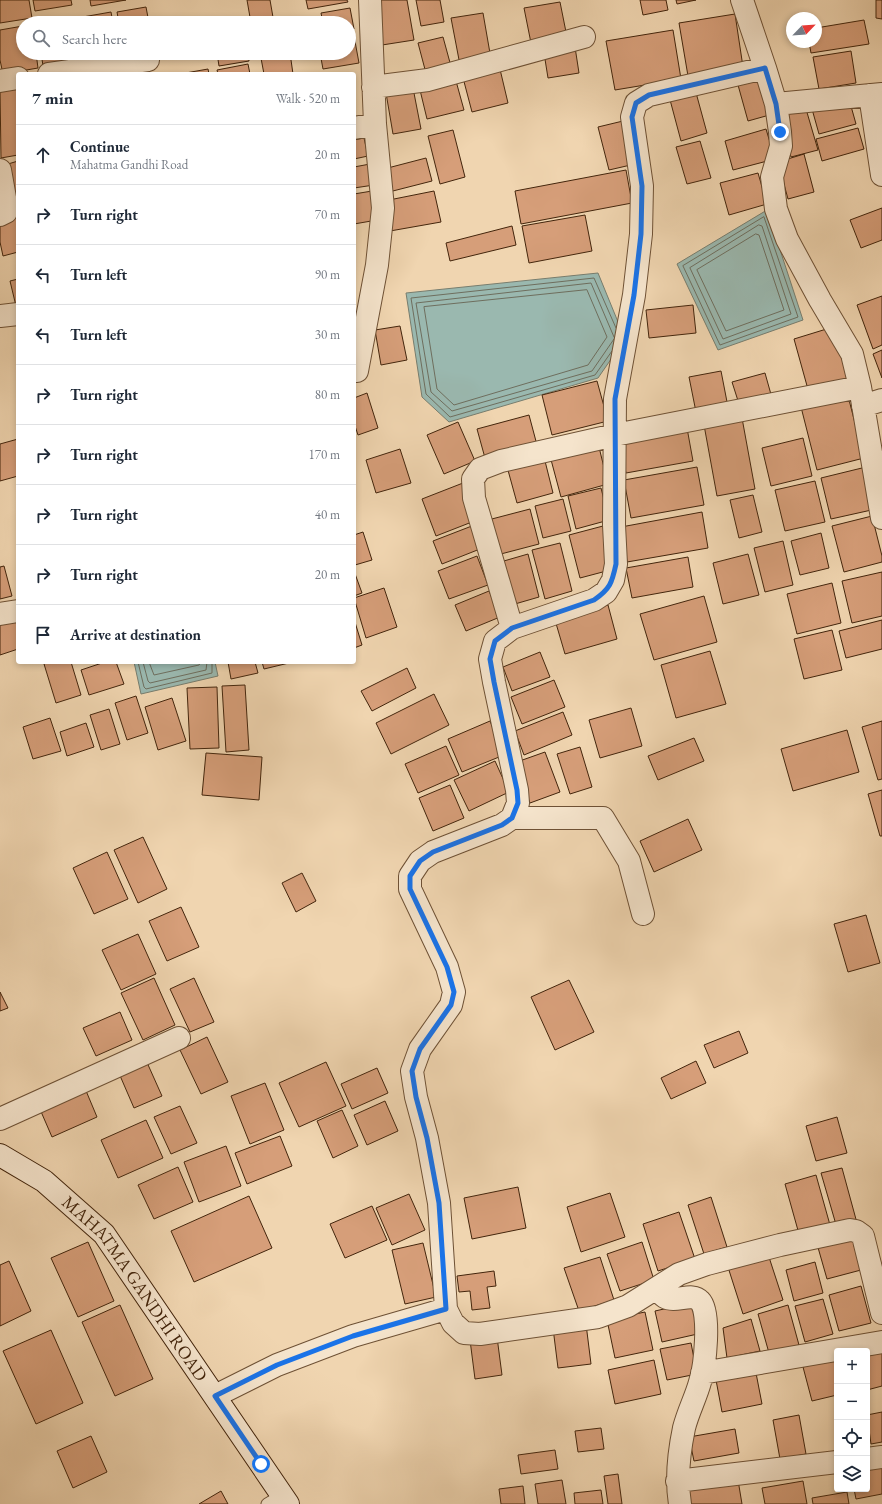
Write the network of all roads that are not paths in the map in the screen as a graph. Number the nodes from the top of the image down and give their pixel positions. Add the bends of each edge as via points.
1 (370, 0) edge
2 (742, 0) edge
3 (584, 38) dead end
4 (148, 60) dead end
5 (765, 68) junction
6 (63, 72) edge
7 (16, 78) edge
8 (0, 81) edge
9 (373, 87) junction
10 (876, 95) edge
11 (776, 104) junction
12 (375, 124) junction
13 (356, 128) edge
14 (0, 170) edge
15 (882, 175) edge
16 (0, 215) edge
17 (16, 314) edge
18 (0, 316) edge
19 (357, 371) dead end
20 (869, 398) edge
21 (615, 435) junction
22 (882, 518) edge
23 (16, 611) edge
24 (0, 614) edge
25 (512, 628) junction
26 (512, 818) junction
27 (643, 914) dead end
28 (179, 1038) dead end
29 (0, 1118) edge
30 (0, 1155) edge
31 (877, 1266) edge
32 (656, 1289) junction
33 (446, 1309) junction
34 (882, 1313) edge
35 (882, 1342) edge
36 (702, 1373) junction
37 (215, 1396) junction
38 (882, 1457) edge
39 (870, 1459) edge
40 (834, 1462) edge
41 (677, 1481) junction
42 (279, 1501) edge
43 (680, 1504) edge

1 - 9 street
2 - 5 street
3 - 9 street via 428,80
4 - 6 street
5 - 11 street
5 - 21 street via 649,95 636,103 632,117 642,186 641,234 634,295 615,399
7 - 8 street
9 - 12 street
10 - 11 street
10 - 15 street
11 - 20 street via 781,146 772,177 776,209 787,239 852,354
12 - 13 street
12 - 19 street via 383,208 378,265
14 - 16 street via 7,209
17 - 18 street
20 - 21 street
20 - 22 street
21 - 25 street via 616,564 613,580 606,592 594,600
21 - 25 street via 501,461 480,469 473,479 474,498
23 - 24 street
25 - 26 street via 495,641 490,659 517,790 518,803
26 - 27 street via 603,818 629,861
26 - 33 street via 502,825 433,852 420,861 410,876 410,889 447,967 454,992 451,1005 420,1049 412,1071 439,1203
28 - 29 street
30 - 37 street, MAHATMA GANDHI ROAD via 44,1182 104,1234
31 - 32 street via 863,1236 850,1230 707,1264 679,1274
31 - 34 street
32 - 33 street via 628,1306 598,1317 480,1334 464,1333
32 - 36 street via 666,1298 675,1300 693,1297 704,1305 706,1314
33 - 37 street via 346,1338 277,1365
35 - 36 street
36 - 41 street via 684,1428
37 - 42 street, MAHATMA GANDHI ROAD
38 - 39 street
40 - 41 street
41 - 43 street

